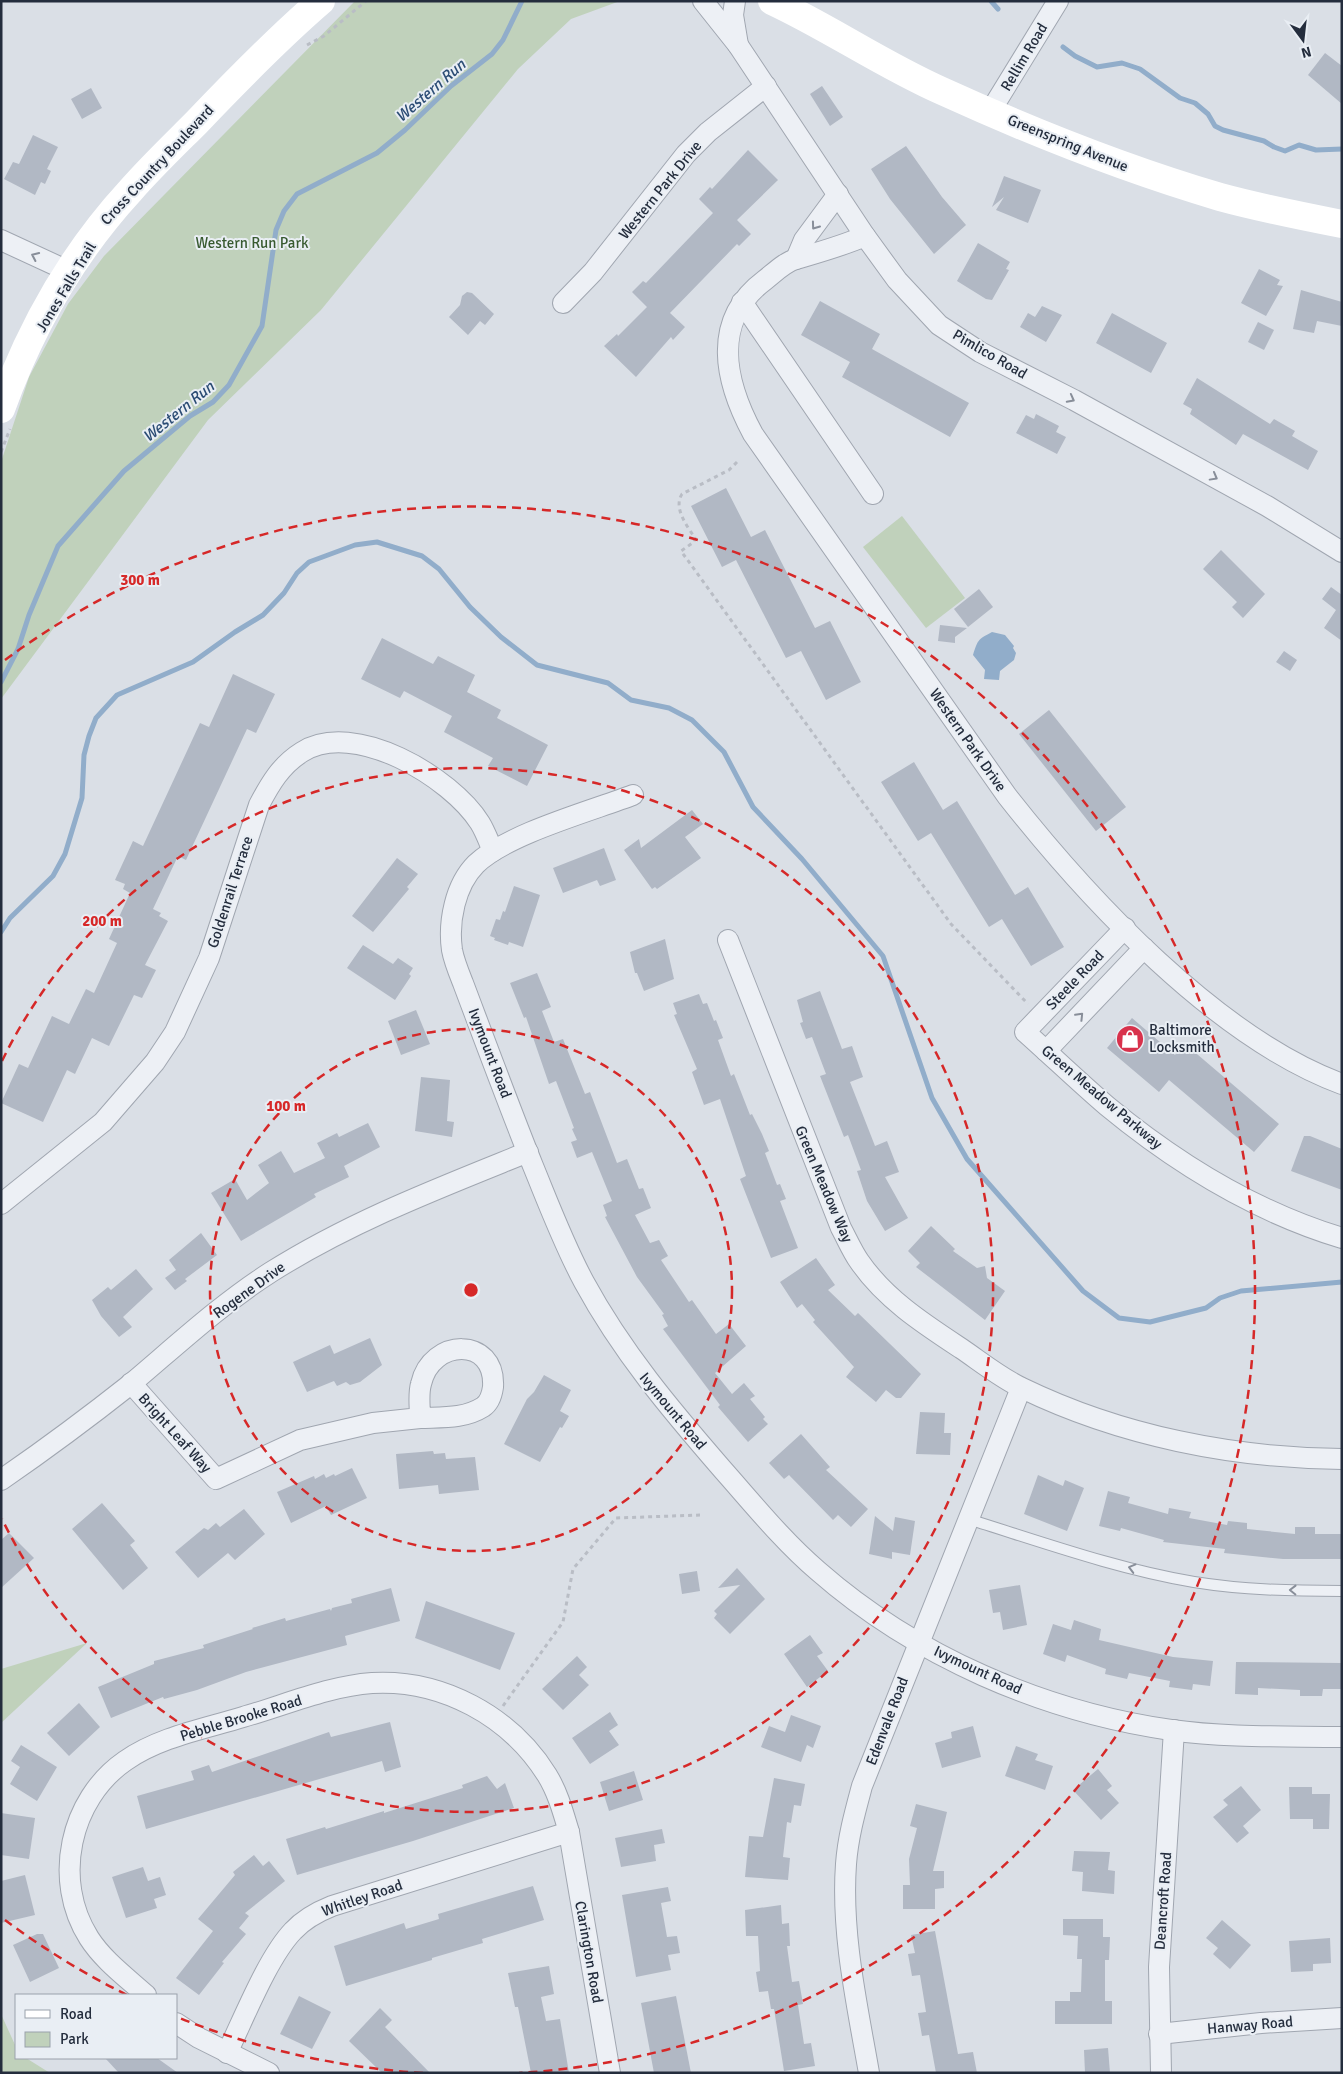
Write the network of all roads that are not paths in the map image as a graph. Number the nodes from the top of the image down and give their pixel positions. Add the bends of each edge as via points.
1 (321, 1) edge
2 (703, 1) edge
3 (735, 1) edge
4 (772, 1) edge
5 (1058, 1) edge
6 (803, 10) edge
7 (738, 45) junction
8 (766, 86) junction
9 (990, 112) junction
10 (838, 194) junction
11 (1342, 224) edge
12 (865, 236) junction
13 (1, 240) edge
14 (796, 259) junction
15 (68, 271) junction
16 (742, 302) junction
17 (563, 303) dead end
18 (7, 416) edge
19 (873, 494) dead end
20 (1342, 552) edge
21 (633, 795) dead end
22 (492, 851) junction
23 (1125, 928) junction
24 (728, 940) dead end
25 (1144, 948) junction
26 (1025, 1032) joint
27 (1046, 1051) junction
28 (1342, 1084) edge
29 (528, 1152) junction
30 (1, 1204) edge
31 (1342, 1238) edge
32 (131, 1383) junction
33 (1021, 1388) junction
34 (420, 1418) dead end
35 (1342, 1459) edge
36 (1, 1480) edge
37 (968, 1519) junction
38 (1342, 1591) edge
39 (918, 1642) junction
40 (1174, 1730) junction
41 (1342, 1737) edge
42 (569, 1832) junction
43 (145, 1994) edge
44 (1342, 2018) edge
45 (178, 2024) edge
46 (1159, 2034) junction
47 (227, 2053) junction
48 (269, 2073) edge
49 (610, 2073) edge
50 (869, 2073) edge
51 (1161, 2073) edge

1 - 15 main road, Cross Country Boulevard via 246,70 129,191
2 - 7 street, Pimlico Road
3 - 7 street, Pimlico Road via 733,15
4 - 6 main road, Greenspring Avenue
5 - 9 street, Rellim Road
6 - 9 main road, Greenspring Avenue via 886,63
7 - 8 street, Pimlico Road
8 - 10 street, Pimlico Road
8 - 17 street, Western Park Drive via 708,132 686,154 593,272
9 - 11 main road, Greenspring Avenue via 1152,176 1222,197
10 - 12 street, Pimlico Road
10 -> 14 street via 804,240
12 - 14 street, Western Park Drive
12 -> 20 street, Pimlico Road via 897,280 939,325 980,352 1267,506
15 -> 13 street
14 - 16 street, Western Park Drive via 758,285
15 - 18 main road, Cross Country Boulevard via 29,340
16 - 19 street
16 - 23 street, Western Park Drive via 732,320 728,361 736,398 753,434 1007,796 1043,842
21 - 22 street, Ivymount Road via 522,836
22 - 29 street, Ivymount Road via 475,865 456,900 451,924 452,952
22 - 30 street, Goldenrail Terrace via 480,823 467,807 439,781 408,762 348,742 322,744 303,752 285,765 259,805 209,958 170,1040 104,1122
23 - 25 street, Western Park Drive
23 - 26 street, Steele Road
24 - 33 street, Green Meadow Way via 827,1197 858,1260 896,1303
27 -> 25 street, Steele Road
25 - 28 street, Western Park Drive via 1219,1013 1248,1033 1320,1076
26 - 27 street, Green Meadow Parkway
27 - 31 street, Green Meadow Parkway via 1108,1107 1168,1152 1264,1207
29 - 32 street, Rogene Drive via 374,1214 327,1238 229,1301
29 - 39 street, Ivymount Road via 583,1280 636,1367 789,1544 857,1603
32 - 34 street, Bright Leaf Way via 216,1479 300,1440 373,1423
32 - 36 street, Rogene Drive
33 - 35 street via 1099,1419 1182,1442 1281,1456
33 - 37 street, Edenvale Road
38 -> 37 lane via 1289,1591 1195,1582 1075,1553
37 - 39 street, Edenvale Road
39 - 40 street, Ivymount Road via 1000,1683 1071,1708
39 - 50 street, Edenvale Road via 862,1786 851,1824 846,1865 847,1938
40 - 41 street, Ivymount Road via 1229,1736
40 - 46 street, Deancroft Road via 1158,1967
42 - 43 street, Pebble Brooke Road via 558,1797 547,1776 512,1733 494,1718 430,1688 398,1683 334,1690 172,1739 127,1760 108,1775 78,1819 71,1843 71,1894 88,1937 100,1953
42 - 47 street, Whitley Road via 313,1914 293,1930 279,1948
42 - 49 street, Clarington Road
44 - 46 street, Hanway Road
45 - 47 street
46 - 51 street, Deancroft Road
47 - 48 street

